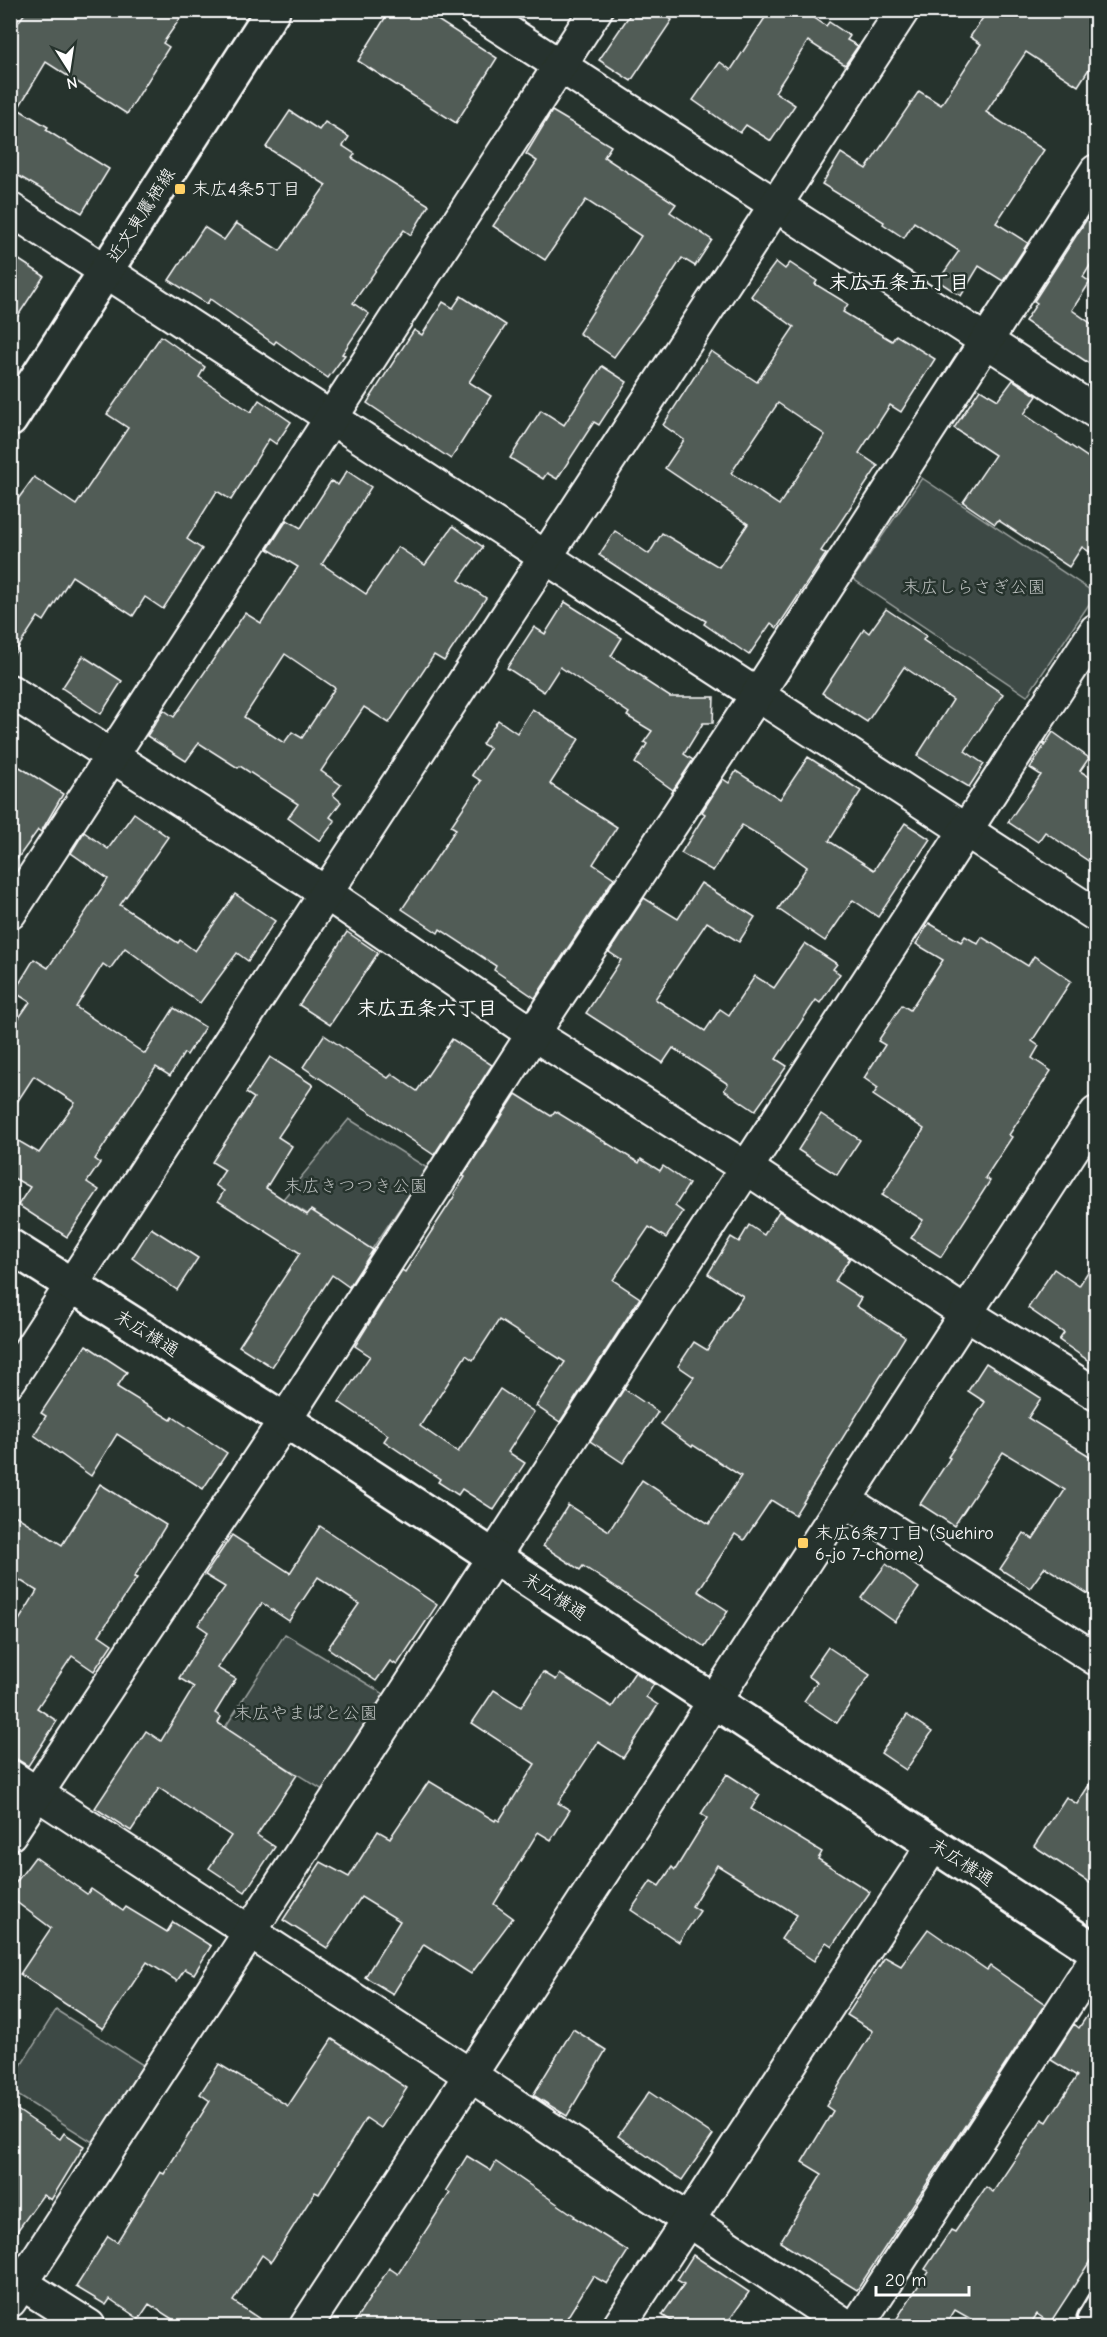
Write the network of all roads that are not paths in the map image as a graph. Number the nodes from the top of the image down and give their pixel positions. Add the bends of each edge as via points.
1 (273, 10) edge
2 (474, 10) edge
3 (596, 10) edge
4 (903, 10) edge
5 (560, 66) junction
6 (1096, 171) edge
7 (776, 206) junction
8 (10, 209) edge
9 (105, 271) junction
10 (986, 340) junction
11 (1096, 412) edge
12 (330, 417) junction
13 (10, 420) edge
14 (545, 557) junction
15 (1096, 630) edge
16 (10, 691) edge
17 (757, 695) junction
18 (111, 757) junction
19 (967, 831) junction
20 (326, 893) junction
21 (10, 913) edge
22 (1096, 915) edge
23 (533, 1034) junction
24 (1096, 1113) edge
25 (748, 1169) junction
26 (10, 1246) edge
27 (72, 1286) junction
28 (967, 1314) junction
29 (10, 1380) edge
30 (1096, 1394) edge
31 (285, 1420) junction
32 (846, 1501) junction
33 (493, 1556) junction
34 (1096, 1659) edge
35 (714, 1700) junction
36 (10, 1776) edge
37 (37, 1793) junction
38 (10, 1834) edge
39 (934, 1844) junction
40 (249, 1933) junction
41 (1096, 1951) edge
42 (1096, 1958) edge
43 (470, 2075) junction
44 (687, 2220) junction
45 (14, 2287) edge
46 (1096, 2300) edge
47 (1086, 2317) dead end
48 (89, 2326) edge
49 (306, 2326) edge
50 (619, 2326) edge
51 (847, 2326) edge
52 (857, 2326) edge

1 - 9 street, 近文東鷹栖線
2 - 5 street
3 - 5 street
4 - 7 street
5 - 7 street
5 - 12 street
6 - 10 street
7 - 10 street
7 - 14 street
8 - 9 street
9 - 12 street
9 - 13 street, 近文東鷹栖線
10 - 11 street
10 - 17 street
12 - 14 street
12 - 18 street
14 - 17 street
14 - 20 street
15 - 19 street
16 - 18 street
17 - 19 street
17 - 23 street
18 - 20 street
18 - 21 street
19 - 22 street
19 - 25 street
20 - 23 street
20 - 27 street
23 - 25 street
23 - 31 street
24 - 28 street
25 - 28 street
25 - 33 street
26 - 27 street, 末広横通
27 - 29 street
27 - 31 street, 末広横通
28 - 30 street
28 - 32 street
31 - 33 street, 末広横通
31 - 37 street
32 - 34 street
32 - 35 street
33 - 35 street, 末広横通
33 - 40 street
35 - 39 street, 末広横通
35 - 43 street
36 - 37 street
37 - 38 street
37 - 40 street
39 - 41 street, 末広横通
39 - 44 street
40 - 43 street
40 - 45 street
42 - 52 street
43 - 44 street
43 - 49 street
44 - 50 street
44 - 51 street
45 - 48 street
46 - 47 lane

